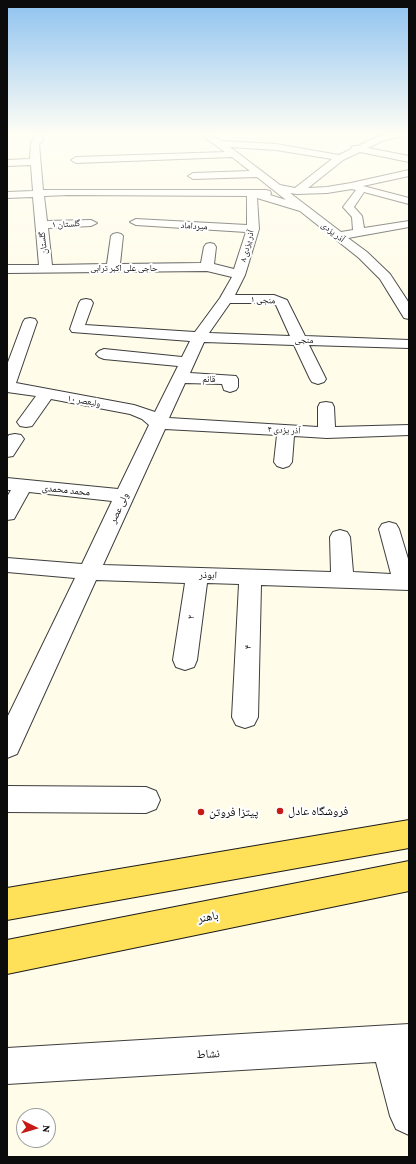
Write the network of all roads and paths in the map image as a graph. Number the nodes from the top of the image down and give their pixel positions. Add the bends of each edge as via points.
1 (36, 189) edge
2 (100, 189) edge
3 (107, 189) edge
4 (231, 189) edge
5 (337, 189) edge
6 (356, 189) edge
7 (362, 189) edge
8 (278, 190) junction
9 (327, 190) junction
10 (297, 191) joint
11 (68, 192) junction
12 (133, 192) joint
13 (151, 192) junction
14 (201, 193) junction
15 (224, 193) junction
16 (252, 193) junction
17 (38, 194) junction
18 (7, 195) edge
19 (409, 201) edge
20 (69, 204) dead end
21 (150, 204) dead end
22 (196, 206) dead end
23 (301, 208) junction
24 (313, 217) junction
25 (136, 222) dead end
26 (91, 223) dead end
27 (409, 224) edge
28 (42, 225) junction
29 (253, 229) junction
30 (359, 233) junction
31 (117, 236) dead end
32 (339, 236) junction
33 (210, 247) dead end
34 (207, 267) junction
35 (46, 268) junction
36 (113, 268) junction
37 (7, 269) edge
38 (240, 275) junction
39 (226, 299) junction
40 (86, 303) dead end
41 (408, 311) edge
42 (30, 322) dead end
43 (199, 338) junction
44 (300, 340) junction
45 (409, 344) edge
46 (104, 354) dead end
47 (184, 370) junction
48 (318, 379) dead end
49 (7, 386) edge
50 (230, 387) dead end
51 (46, 394) junction
52 (326, 407) dead end
53 (229, 410) dead end
54 (26, 422) dead end
55 (158, 423) junction
56 (226, 427) junction
57 (286, 430) junction
58 (409, 430) edge
59 (328, 433) junction
60 (283, 462) dead end
61 (15, 485) edge
62 (124, 496) junction
63 (7, 514) edge
64 (389, 529) dead end
65 (340, 537) dead end
66 (7, 565) edge
67 (88, 572) junction
68 (197, 575) junction
69 (250, 577) junction
70 (342, 580) junction
71 (406, 582) edge
72 (185, 660) dead end
73 (245, 717) dead end
74 (7, 746) edge
75 (7, 799) edge
76 (146, 800) dead end
77 (409, 834) edge
78 (409, 876) edge
79 (7, 904) edge
80 (7, 958) edge
81 (399, 1043) edge
82 (7, 1066) edge
83 (409, 1116) edge

1 - 17 street, گلستان
2 - 11 street
3 - 12 street
4 - 15 street
5 - 9 street
6 - 30 street via 348,207 357,216
7 - 19 street
8 - 10 street
8 - 16 street
8 - 23 street, آذر یزدی
9 - 10 street
9 - 24 street via 312,200
11 - 17 street
11 - 20 street
12 - 13 street
13 - 14 street
13 - 21 street
14 - 15 street
14 - 22 street
15 - 16 street
16 - 23 street
16 - 29 street, ۸ آذر یزدی
17 - 18 street
17 - 28 street, گلستان via 44,210
23 - 24 street, آذر یزدی
24 - 32 street, آذر یزدی
25 - 29 street, میرداماد
26 - 28 street, گلستان ۱
27 - 30 street
28 - 35 street, گلستان
29 - 38 street, ۸ آذر یزدی
30 - 32 street
31 - 36 street
32 - 41 street, آذر یزدی via 385,277
33 - 34 street
34 - 36 street, حاجی علی اکبر ترابی
34 - 38 street, حاجی علی اکبر ترابی
35 - 36 street, حاجی علی اکبر ترابی
35 - 37 street, حاجی علی اکبر ترابی
38 - 39 street, ولی عصر
39 - 43 street, ولی عصر
39 - 44 street, منجی ۱ via 280,301
40 - 43 street, منجی via 77,329
42 - 49 street
43 - 44 street, منجی
43 - 47 street, ولی عصر
44 - 45 street, منجی
44 - 48 street
46 - 47 street
47 - 50 street, قائم via 230,379
47 - 55 street, ولی عصر
49 - 51 street, ۱۰ ولیعصر
51 - 54 street
51 - 55 street, ۱۰ ولیعصر via 134,410 148,415
52 - 59 street
53 - 56 street
55 - 56 street, ۴ آذر یزدی
55 - 62 street, ولی عصر
56 - 57 street, ۴ آذر یزدی
57 - 59 street, ۴ آذر یزدی
57 - 60 street
58 - 59 street, ۴ آذر یزدی
61 - 62 street, محمد محمدی
61 - 63 street
62 - 67 street, ولی عصر
64 - 71 street
65 - 70 street
66 - 67 street, ابوذر
67 - 68 street, ابوذر
67 - 74 street, ولی عصر
68 - 69 street, ابوذر
68 - 72 street, ۲
69 - 70 street, ابوذر
69 - 73 street, ۴
70 - 71 street, ابوذر
75 - 76 street
77 - 79 main road
78 - 80 main road, باهنر
81 - 82 street, نشاط
81 - 83 street

